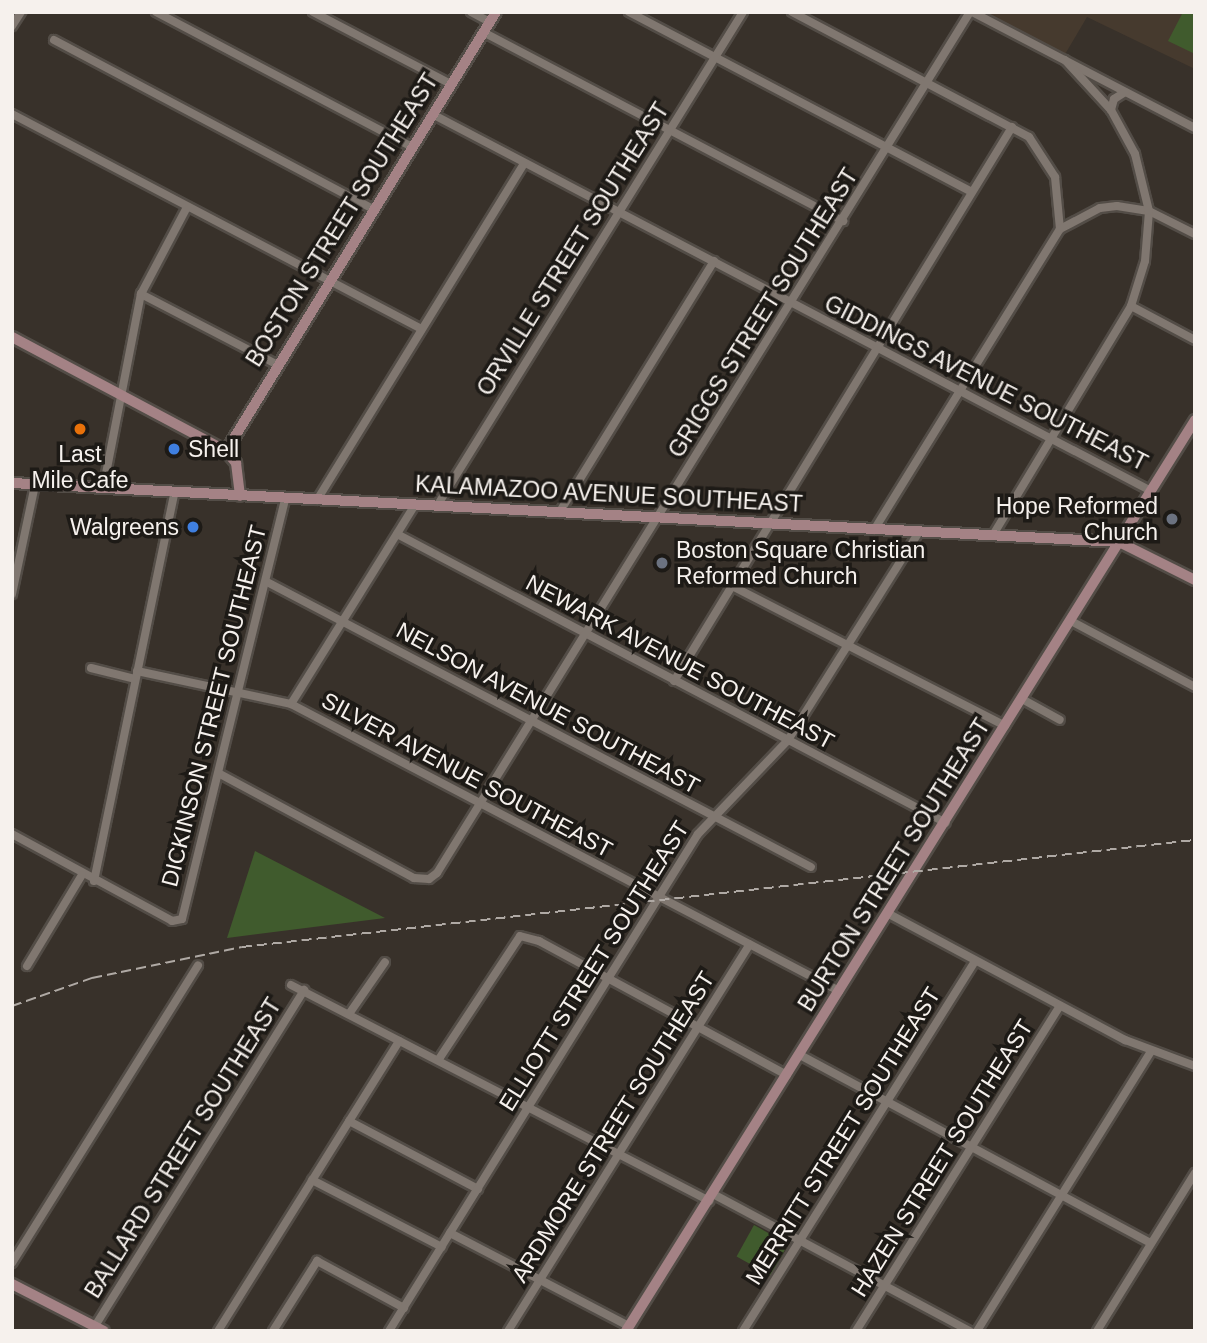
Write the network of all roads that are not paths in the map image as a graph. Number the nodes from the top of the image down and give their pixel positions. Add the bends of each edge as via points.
1 (21, 12) edge
2 (156, 12) edge
3 (313, 12) edge
4 (471, 12) edge
5 (629, 12) edge
6 (743, 12) edge
7 (792, 12) edge
8 (971, 12) edge
9 (490, 22) edge
10 (12, 26) edge
11 (54, 40) dead end
12 (715, 57) junction
13 (1065, 60) junction
14 (928, 83) junction
15 (451, 84) junction
16 (1125, 92) junction
17 (1111, 110) junction
18 (12, 114) edge
19 (432, 114) junction
20 (1012, 127) junction
21 (1195, 128) edge
22 (669, 130) junction
23 (412, 147) junction
24 (888, 148) junction
25 (524, 163) junction
26 (972, 192) junction
27 (187, 207) junction
28 (373, 209) junction
29 (1149, 211) junction
30 (619, 212) junction
31 (843, 221) junction
32 (1060, 229) junction
33 (1195, 234) edge
34 (714, 261) junction
35 (328, 280) junction
36 (141, 294) junction
37 (790, 303) junction
38 (1131, 306) junction
39 (421, 329) junction
40 (12, 337) edge
41 (1195, 340) edge
42 (874, 347) junction
43 (276, 365) junction
44 (505, 376) dead end
45 (515, 381) junction
46 (958, 391) junction
47 (122, 395) junction
48 (1195, 420) edge
49 (1051, 439) junction
50 (226, 451) junction
51 (12, 483) edge
52 (35, 485) junction
53 (103, 489) junction
54 (1151, 491) junction
55 (174, 493) junction
56 (240, 496) junction
57 (285, 499) junction
58 (317, 500) junction
59 (415, 505) junction
60 (437, 506) junction
61 (559, 513) junction
62 (659, 517) junction
63 (769, 523) junction
64 (874, 530) junction
65 (919, 532) junction
66 (397, 534) junction
67 (993, 535) junction
68 (1119, 541) junction
69 (1193, 577) edge
70 (267, 583) junction
71 (732, 586) junction
72 (12, 594) edge
73 (341, 621) junction
74 (1071, 621) junction
75 (585, 634) junction
76 (848, 645) junction
77 (91, 668) dead end
78 (136, 675) junction
79 (674, 681) junction
80 (1195, 687) edge
81 (241, 690) junction
82 (1022, 699) junction
83 (291, 704) junction
84 (1060, 720) dead end
85 (531, 722) junction
86 (1005, 726) junction
87 (788, 740) junction
88 (220, 774) junction
89 (480, 803) junction
90 (716, 818) junction
91 (946, 823) junction
92 (12, 834) edge
93 (811, 867) dead end
94 (82, 875) junction
95 (94, 881) junction
96 (658, 897) junction
97 (889, 914) junction
98 (750, 944) junction
99 (975, 961) junction
100 (385, 962) dead end
101 (198, 965) dead end
102 (27, 966) dead end
103 (608, 979) junction
104 (291, 985) dead end
105 (304, 990) junction
106 (839, 991) junction
107 (1060, 1006) junction
108 (349, 1014) junction
109 (699, 1026) junction
110 (399, 1041) junction
111 (1151, 1052) junction
112 (800, 1055) junction
113 (439, 1059) junction
114 (1195, 1066) edge
115 (787, 1074) junction
116 (886, 1102) junction
117 (528, 1106) junction
118 (349, 1121) junction
119 (972, 1147) junction
120 (620, 1154) junction
121 (1195, 1174) edge
122 (312, 1180) junction
123 (478, 1189) junction
124 (1061, 1195) junction
125 (711, 1197) junction
126 (450, 1233) junction
127 (800, 1240) junction
128 (1151, 1243) junction
129 (442, 1247) junction
130 (12, 1263) edge
131 (540, 1279) junction
132 (12, 1284) edge
133 (885, 1286) junction
134 (404, 1308) junction
135 (99, 1328) edge
136 (274, 1328) edge
137 (628, 1328) edge
138 (957, 1328) edge
139 (218, 1331) edge
140 (284, 1331) edge
141 (389, 1331) edge
142 (508, 1331) edge
143 (743, 1331) edge
144 (856, 1331) edge
145 (970, 1331) edge
146 (977, 1331) edge
147 (1097, 1331) edge

1 - 10 street
2 - 23 street
3 - 15 street
4 - 9 street
5 - 12 street
6 - 12 street, ORVILLE STREET SOUTHEAST
7 - 14 street
8 - 13 street
8 - 14 street, GRIGGS STREET SOUTHEAST
9 - 15 main road, BOSTON STREET SOUTHEAST
9 - 22 street
11 - 28 street
12 - 22 street, ORVILLE STREET SOUTHEAST
12 - 24 street
13 - 16 street
13 - 17 street
14 - 20 street
14 - 24 street, GRIGGS STREET SOUTHEAST
15 - 19 main road, BOSTON STREET SOUTHEAST
16 - 17 street via 1114,99
16 - 21 street
17 - 29 street via 1135,154
18 - 27 street
19 - 23 main road, BOSTON STREET SOUTHEAST
19 - 25 street, GIDDINGS AVENUE SOUTHEAST
20 - 26 street
20 - 32 street via 1029,137 1050,165
22 - 30 street, ORVILLE STREET SOUTHEAST
22 - 31 street
23 - 28 main road, BOSTON STREET SOUTHEAST
24 - 26 street
24 - 31 street, GRIGGS STREET SOUTHEAST
25 - 30 street, GIDDINGS AVENUE SOUTHEAST
25 - 39 street
26 - 42 street
27 - 35 street
27 - 36 street
28 - 35 main road, BOSTON STREET SOUTHEAST
29 - 32 street via 1100,208
29 - 33 street
29 - 38 street via 1145,261
30 - 34 street, GIDDINGS AVENUE SOUTHEAST
30 - 45 street, ORVILLE STREET SOUTHEAST
31 - 37 street, GRIGGS STREET SOUTHEAST
32 - 46 street
34 - 37 street, GIDDINGS AVENUE SOUTHEAST
34 - 61 street
35 - 39 street
35 - 43 main road, BOSTON STREET SOUTHEAST
36 - 43 street
36 - 47 street
37 - 42 street, GIDDINGS AVENUE SOUTHEAST
37 - 62 street, GRIGGS STREET SOUTHEAST
38 - 41 street
38 - 49 street
39 - 58 street
40 - 47 main road
42 - 46 street, GIDDINGS AVENUE SOUTHEAST
42 - 63 street
43 - 50 main road, BOSTON STREET SOUTHEAST
44 - 45 street
45 - 60 street, ORVILLE STREET SOUTHEAST
46 - 49 street, GIDDINGS AVENUE SOUTHEAST
46 - 64 street
47 - 50 main road
47 - 53 street
48 - 54 main road, BURTON STREET SOUTHEAST
49 - 54 street, GIDDINGS AVENUE SOUTHEAST
49 - 67 street
50 - 56 main road, DICKINSON STREET SOUTHEAST via 236,463
51 - 52 main road, KALAMAZOO AVENUE SOUTHEAST
52 - 53 main road, KALAMAZOO AVENUE SOUTHEAST
52 - 72 street
53 - 55 main road, KALAMAZOO AVENUE SOUTHEAST
54 - 68 main road, BURTON STREET SOUTHEAST
55 - 56 main road, KALAMAZOO AVENUE SOUTHEAST
55 - 78 street
56 - 57 main road, KALAMAZOO AVENUE SOUTHEAST
57 - 58 main road, KALAMAZOO AVENUE SOUTHEAST
57 - 70 street, DICKINSON STREET SOUTHEAST
58 - 59 main road, KALAMAZOO AVENUE SOUTHEAST
59 - 60 main road, KALAMAZOO AVENUE SOUTHEAST
59 - 66 street
60 - 61 main road, KALAMAZOO AVENUE SOUTHEAST
61 - 62 main road, KALAMAZOO AVENUE SOUTHEAST
62 - 63 main road, KALAMAZOO AVENUE SOUTHEAST
62 - 75 street, GRIGGS STREET SOUTHEAST
63 - 64 main road, KALAMAZOO AVENUE SOUTHEAST
63 - 71 street
64 - 65 main road, KALAMAZOO AVENUE SOUTHEAST
65 - 67 main road, KALAMAZOO AVENUE SOUTHEAST
65 - 76 street, ELLIOTT STREET SOUTHEAST
66 - 73 street
66 - 75 street, NEWARK AVENUE SOUTHEAST
67 - 68 main road, KALAMAZOO AVENUE SOUTHEAST
68 - 69 main road, KALAMAZOO AVENUE SOUTHEAST
68 - 74 main road, BURTON STREET SOUTHEAST
70 - 73 street, NELSON AVENUE SOUTHEAST
70 - 81 street, DICKINSON STREET SOUTHEAST
71 - 76 street
71 - 79 street
73 - 83 street
73 - 85 street, NELSON AVENUE SOUTHEAST
74 - 80 street
74 - 82 main road, BURTON STREET SOUTHEAST
75 - 79 street, NEWARK AVENUE SOUTHEAST
75 - 85 street, GRIGGS STREET SOUTHEAST
76 - 86 street
76 - 87 street, ELLIOTT STREET SOUTHEAST
77 - 78 street, SILVER AVENUE SOUTHEAST
78 - 81 street, SILVER AVENUE SOUTHEAST
78 - 95 street
79 - 87 street, NEWARK AVENUE SOUTHEAST
81 - 83 street, SILVER AVENUE SOUTHEAST
81 - 88 street, DICKINSON STREET SOUTHEAST
82 - 84 street
82 - 86 main road, BURTON STREET SOUTHEAST
83 - 89 street, SILVER AVENUE SOUTHEAST
85 - 89 street, GRIGGS STREET SOUTHEAST
85 - 90 street, NELSON AVENUE SOUTHEAST
86 - 91 main road, BURTON STREET SOUTHEAST
87 - 90 street, ELLIOTT STREET SOUTHEAST
87 - 91 street, NEWARK AVENUE SOUTHEAST
88 - 89 street, GRIGGS STREET SOUTHEAST via 414,878 429,879 453,852
88 - 95 street, DICKINSON STREET SOUTHEAST via 180,921
89 - 96 street, SILVER AVENUE SOUTHEAST
90 - 93 street, NELSON AVENUE SOUTHEAST
90 - 96 street, ELLIOTT STREET SOUTHEAST via 698,834
91 - 97 main road, BURTON STREET SOUTHEAST
92 - 94 street
94 - 95 street
94 - 102 street
96 - 98 street, SILVER AVENUE SOUTHEAST
96 - 103 street, ELLIOTT STREET SOUTHEAST
97 - 99 street
97 - 106 main road, BURTON STREET SOUTHEAST
98 - 106 street, SILVER AVENUE SOUTHEAST
98 - 109 street, ARDMORE STREET SOUTHEAST
99 - 107 street
99 - 116 street, MERRITT STREET SOUTHEAST
100 - 108 street
101 - 130 street
103 - 109 street
103 - 113 street via 539,941 520,936
103 - 117 street, ELLIOTT STREET SOUTHEAST
104 - 105 street
105 - 108 street
105 - 135 street, BALLARD STREET SOUTHEAST
106 - 112 main road, BURTON STREET SOUTHEAST
107 - 111 street
107 - 119 street, HAZEN STREET SOUTHEAST
108 - 110 street
109 - 115 street
109 - 120 street, ARDMORE STREET SOUTHEAST
110 - 113 street
110 - 118 street
111 - 114 street
111 - 124 street
112 - 115 main road, BURTON STREET SOUTHEAST
112 - 116 street
113 - 117 street
115 - 125 main road, BURTON STREET SOUTHEAST
116 - 119 street
116 - 127 street, MERRITT STREET SOUTHEAST
117 - 120 street
117 - 123 street, ELLIOTT STREET SOUTHEAST
118 - 122 street
118 - 123 street
119 - 124 street
119 - 133 street, HAZEN STREET SOUTHEAST
120 - 125 street
120 - 131 street, ARDMORE STREET SOUTHEAST
121 - 128 street
122 - 129 street
122 - 139 street
123 - 126 street, ELLIOTT STREET SOUTHEAST
124 - 128 street
124 - 146 street
125 - 127 street
125 - 137 main road, BURTON STREET SOUTHEAST
126 - 129 street, ELLIOTT STREET SOUTHEAST
126 - 131 street
127 - 133 street
127 - 143 street, MERRITT STREET SOUTHEAST
128 - 147 street
129 - 134 street, ELLIOTT STREET SOUTHEAST
131 - 137 street
131 - 142 street, ARDMORE STREET SOUTHEAST
132 - 135 main road
133 - 138 street
133 - 144 street, HAZEN STREET SOUTHEAST
134 - 136 street via 317,1261
134 - 141 street, ELLIOTT STREET SOUTHEAST
136 - 140 street
138 - 145 street

